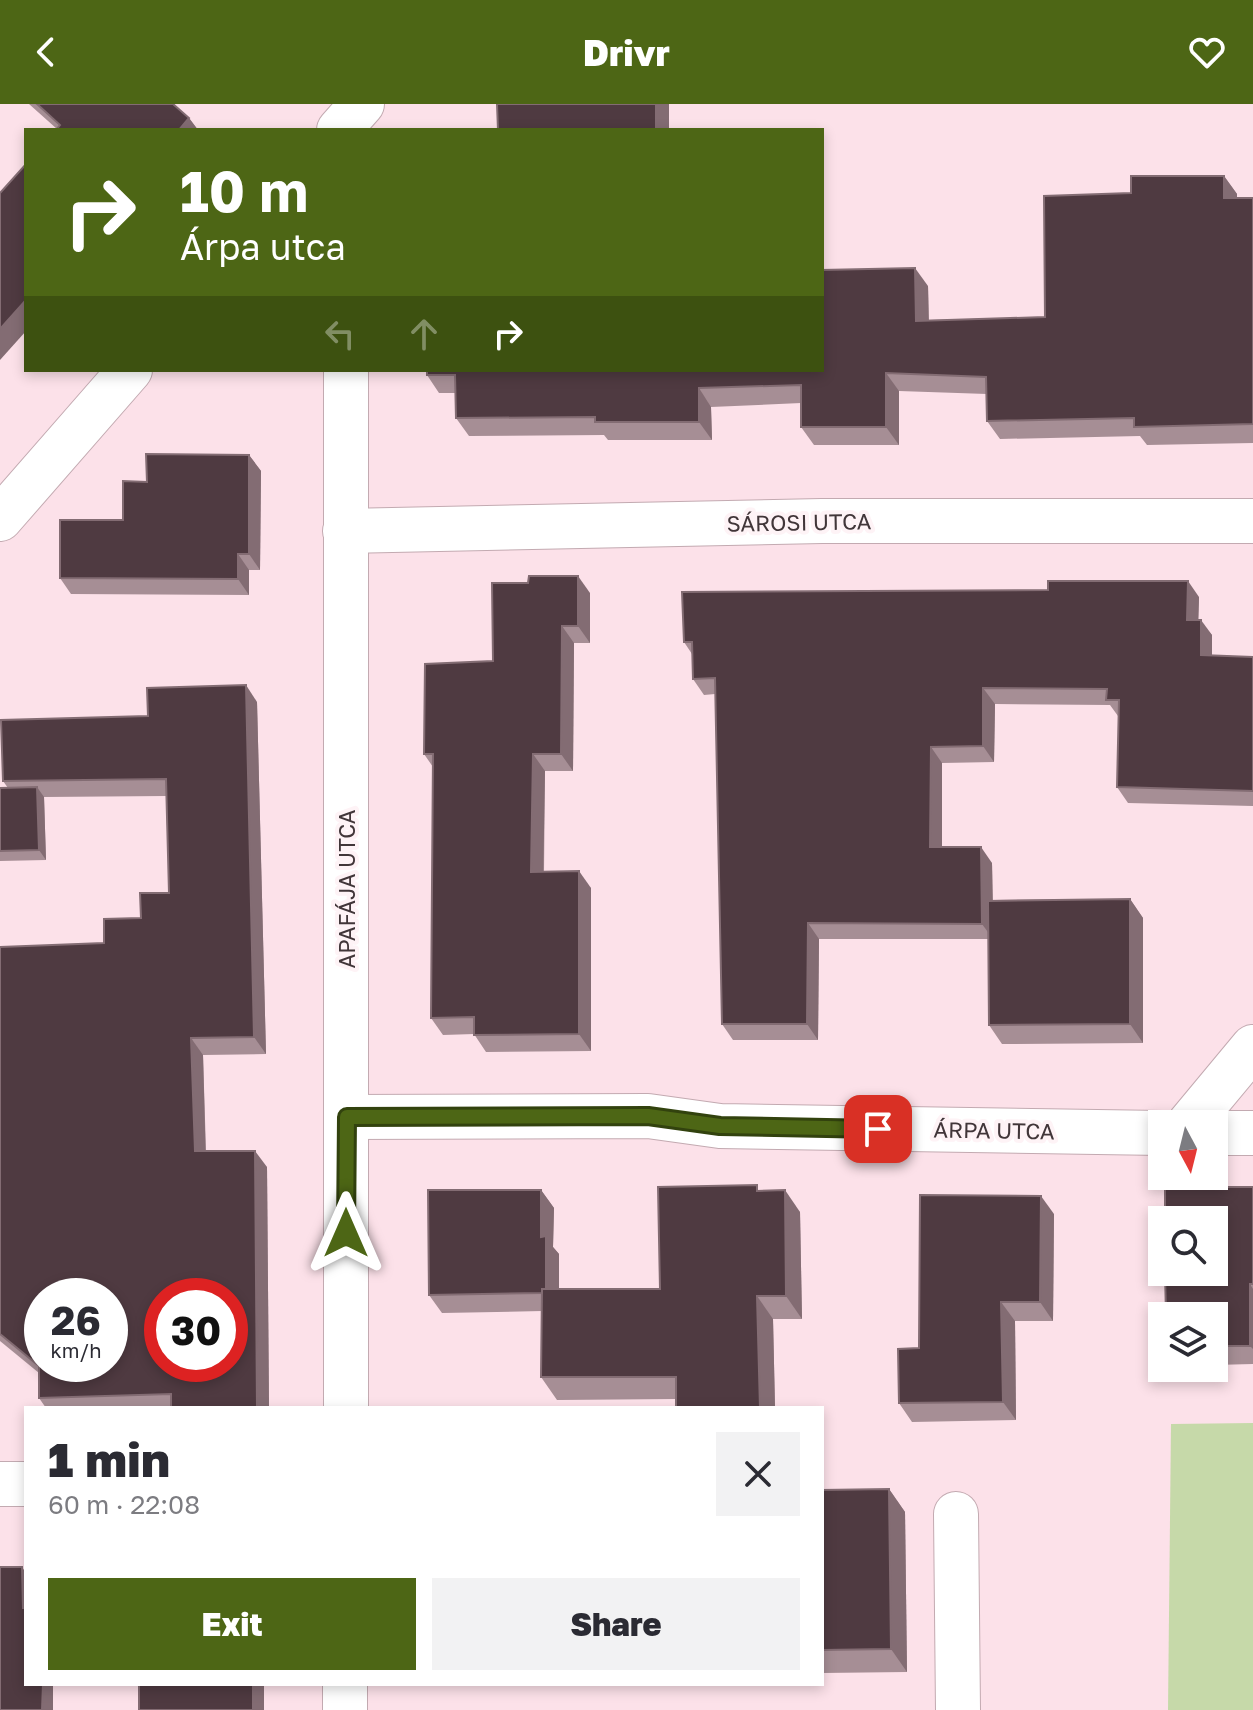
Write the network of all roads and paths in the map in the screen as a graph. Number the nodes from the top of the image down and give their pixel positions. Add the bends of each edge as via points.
1 (128, 372) edge
2 (346, 372) edge
3 (0, 519) edge
4 (1253, 521) edge
5 (345, 531) junction
6 (1253, 1047) edge
7 (1201, 1110) edge
8 (347, 1117) junction
9 (1148, 1133) edge
10 (1228, 1133) edge
11 (1253, 1133) edge
12 (346, 1406) edge
13 (0, 1484) edge
14 (24, 1484) edge
15 (956, 1514) dead end
16 (345, 1686) edge
17 (345, 1710) edge
18 (958, 1710) edge

1 - 3 street
2 - 5 street, APAFÁJA UTCA
4 - 5 street, SÁROSI UTCA via 822,521
5 - 8 street, APAFÁJA UTCA
6 - 7 street
8 - 9 street, ÁRPA UTCA via 648,1116 720,1126
8 - 12 street, APAFÁJA UTCA
10 - 11 street
13 - 14 street
15 - 18 street
16 - 17 street

